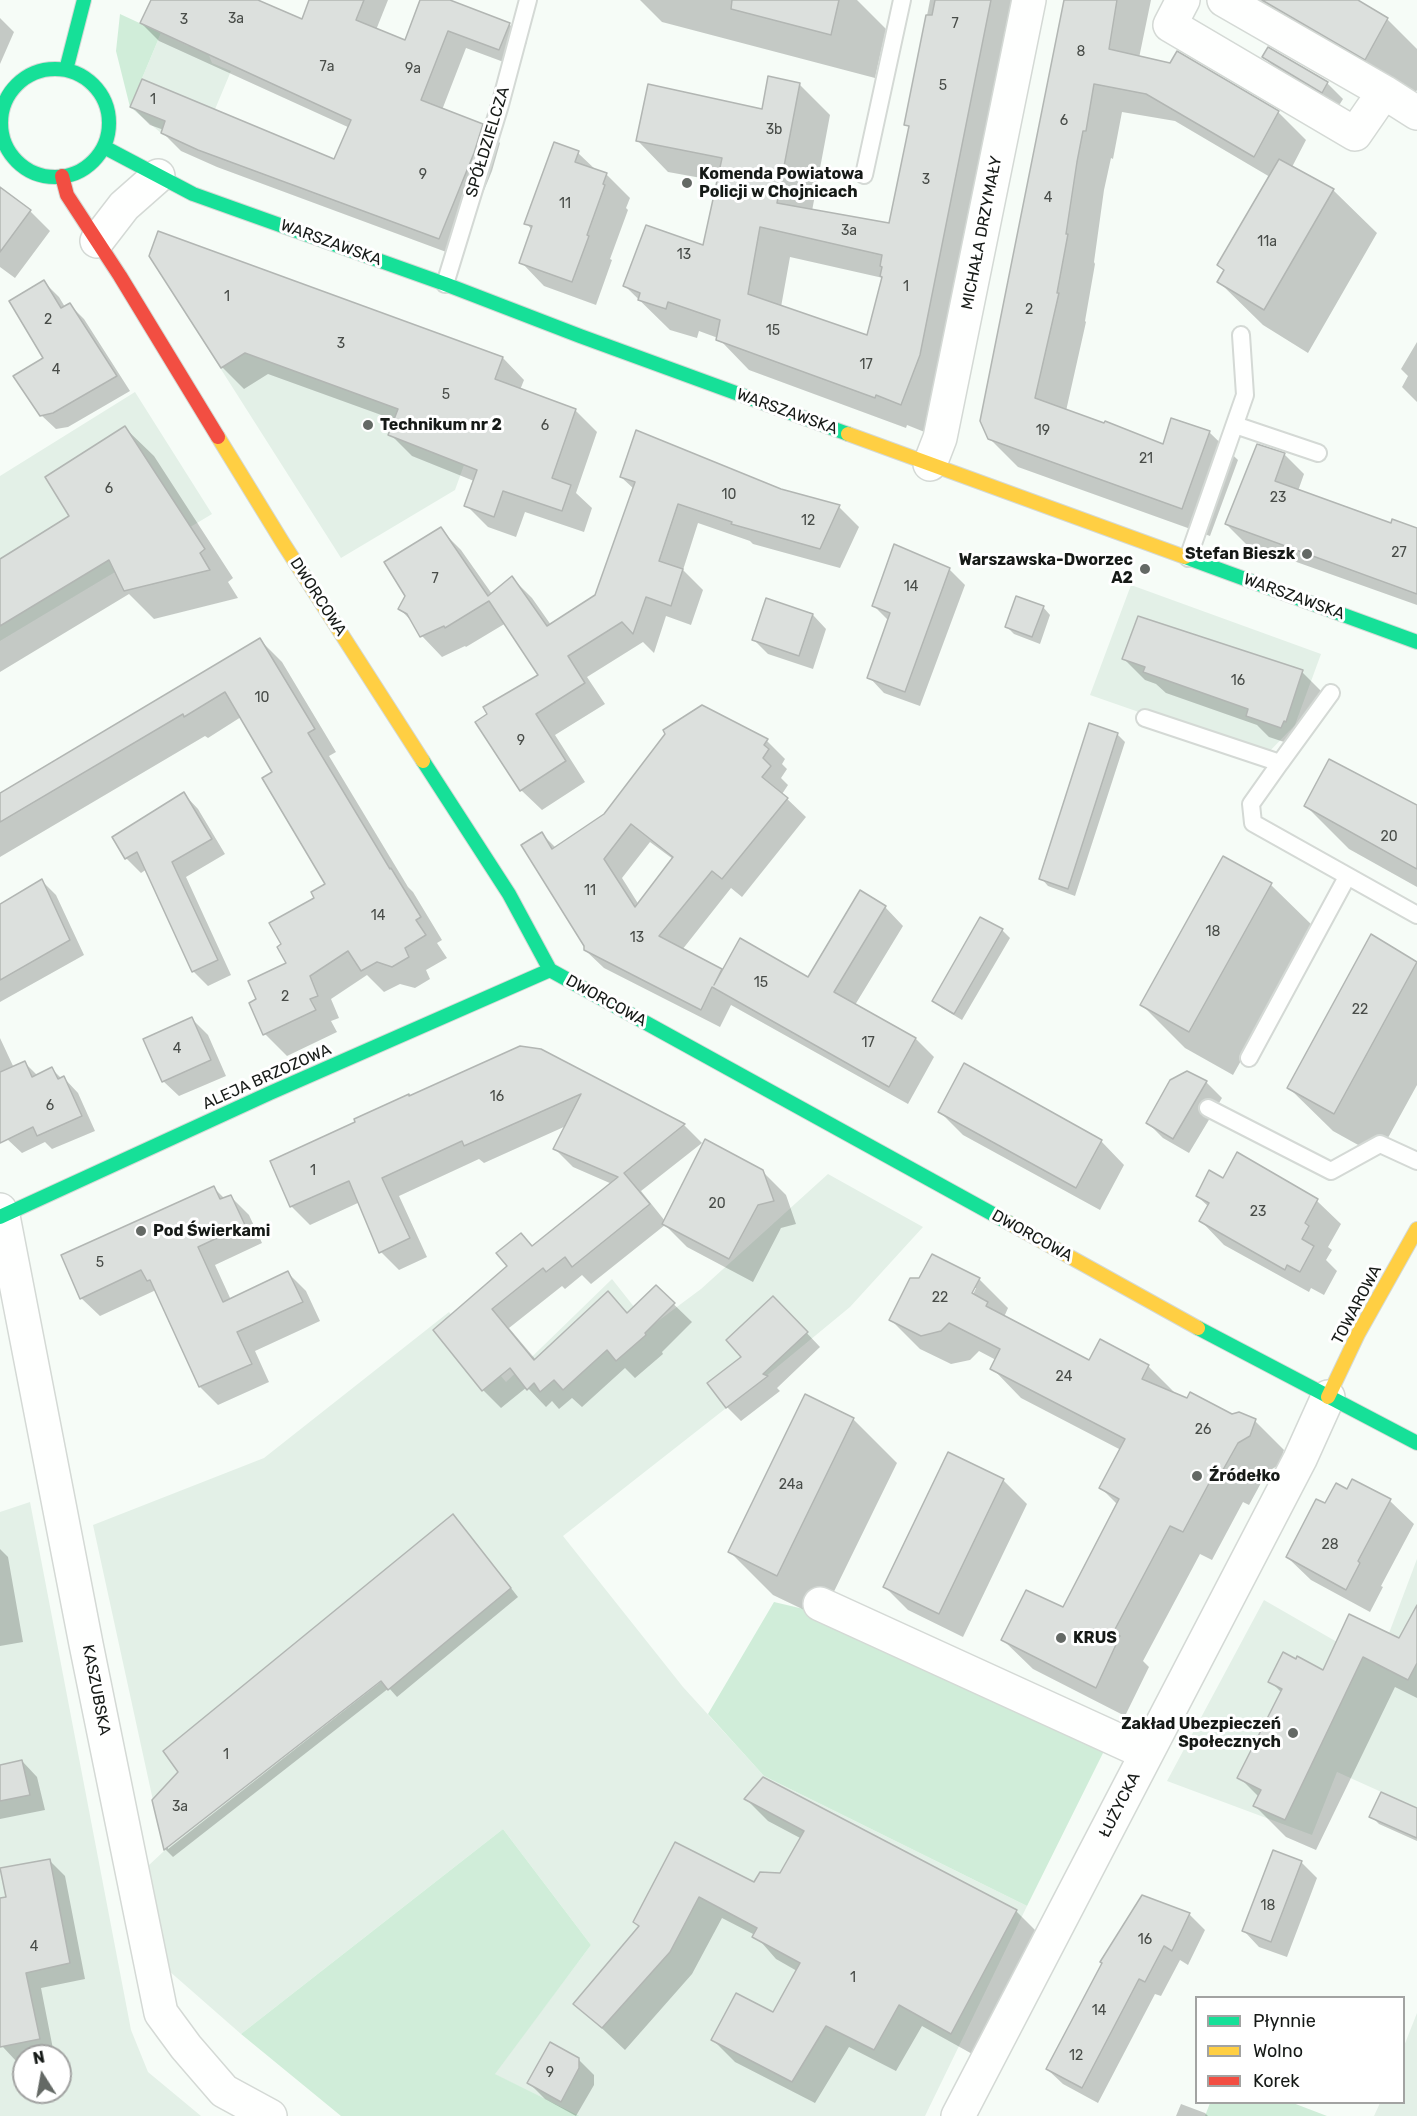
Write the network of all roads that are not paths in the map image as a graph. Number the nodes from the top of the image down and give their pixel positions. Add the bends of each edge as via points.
1 (84, 0) edge
2 (528, 0) edge
3 (902, 0) edge
4 (1029, 0) edge
5 (1183, 0) edge
6 (1224, 0) edge
7 (66, 70) junction
8 (1384, 92) junction
9 (1, 112) edge
10 (1417, 113) edge
11 (104, 147) junction
12 (864, 175) dead end
13 (62, 176) junction
14 (158, 176) junction
15 (97, 241) junction
16 (445, 284) junction
17 (1241, 334) dead end
18 (1235, 425) junction
19 (1318, 453) dead end
20 (930, 464) junction
21 (1188, 558) junction
22 (1417, 642) edge
23 (1331, 693) dead end
24 (1145, 718) dead end
25 (1280, 763) junction
26 (1347, 877) junction
27 (1417, 915) edge
28 (550, 970) junction
29 (1249, 1058) dead end
30 (1208, 1108) dead end
31 (1417, 1161) edge
32 (1, 1214) edge
33 (1416, 1234) edge
34 (1328, 1397) junction
35 (1417, 1443) edge
36 (820, 1604) dead end
37 (1146, 1753) junction
38 (270, 2116) edge
39 (958, 2116) edge

1 - 7 street
2 - 16 lane, SPÓŁDZIELCZA
3 - 12 lane
4 - 20 street, MICHAŁA DRZYMAŁY via 940,438
5 - 8 street via 1170,25 1355,134
6 - 8 street
7 - 9 street via 39,71 23,79
7 - 11 street via 90,81 105,100 110,121
8 - 10 street
9 - 13 street via 4,141 13,157 27,170
11 - 13 street via 84,169
11 - 14 street, WARSZAWSKA
13 - 15 street, DWORCOWA via 67,195
14 - 15 street via 124,206
14 - 16 street, WARSZAWSKA via 193,194
15 - 28 street, DWORCOWA via 283,543 509,894
16 - 20 street, WARSZAWSKA
17 - 18 lane via 1245,395
18 - 19 lane
18 - 21 lane
20 - 21 street, WARSZAWSKA
21 - 22 street, WARSZAWSKA
23 - 25 lane
24 - 25 lane
25 - 26 lane via 1251,804 1253,823
26 - 27 lane
26 - 29 lane
28 - 32 street, ALEJA BRZOZOWA
28 - 34 street, DWORCOWA
30 - 31 lane via 1331,1171 1380,1144
32 - 38 street, KASZUBSKA via 161,2013 224,2091
33 - 34 street, TOWAROWA via 1358,1334
34 - 35 street, DWORCOWA
34 - 37 street, ŁUŻYCKA
36 - 37 street
37 - 39 street, ŁUŻYCKA

